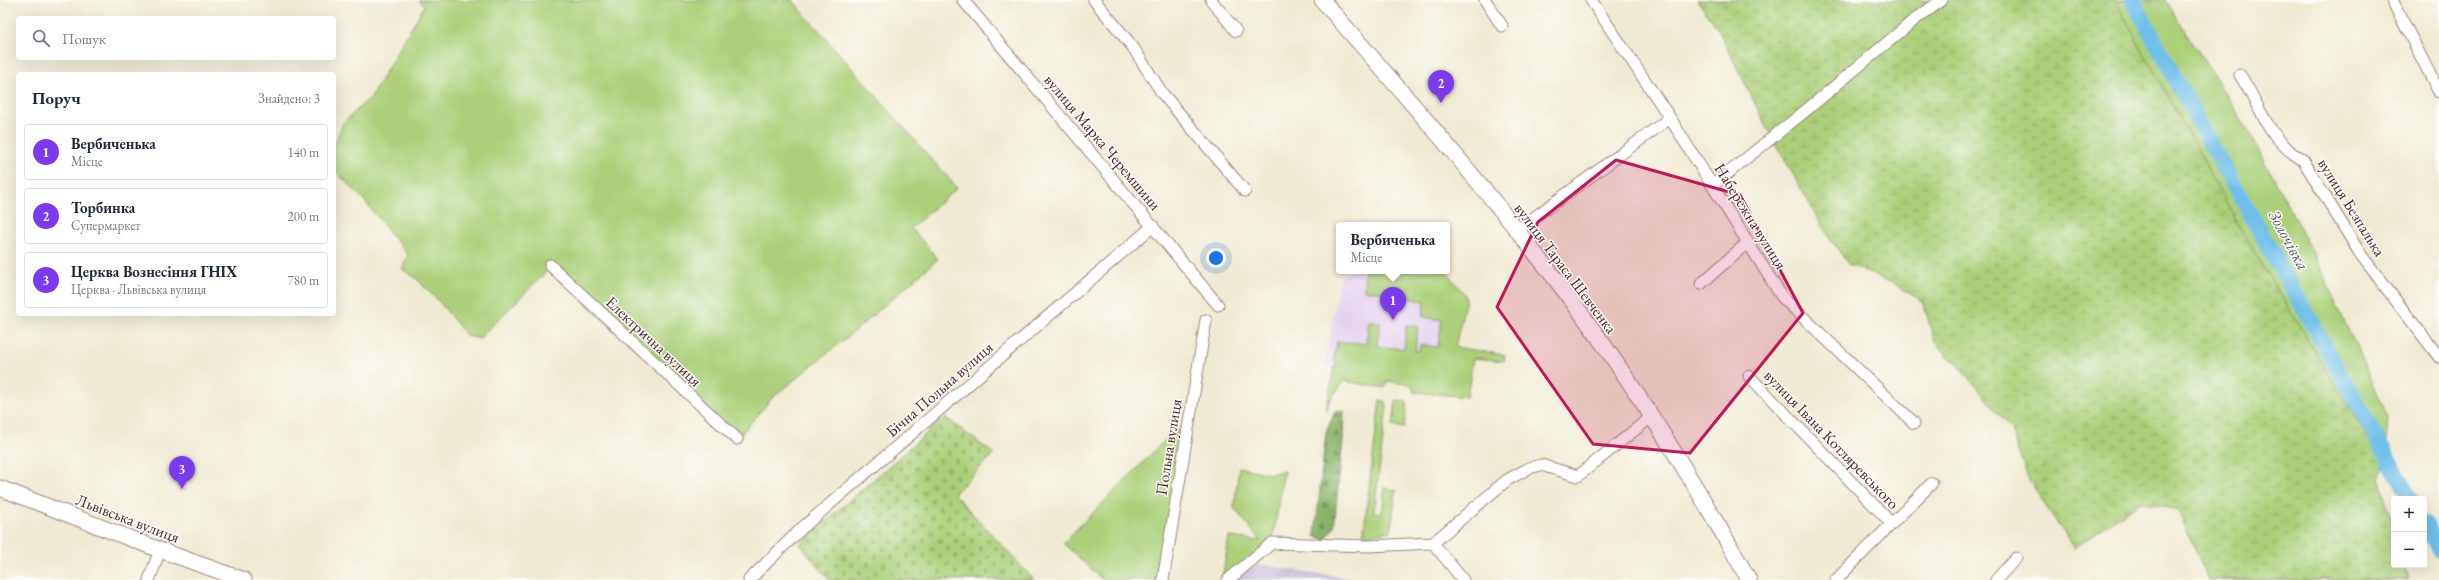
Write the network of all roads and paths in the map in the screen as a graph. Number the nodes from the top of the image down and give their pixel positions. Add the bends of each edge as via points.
1 (962, 0) edge
2 (1094, 0) edge
3 (1211, 0) edge
4 (1322, 0) edge
5 (1485, 0) edge
6 (1591, 0) edge
7 (1942, 0) edge
8 (2392, 0) edge
9 (1502, 26) dead end
10 (1236, 31) dead end
11 (2240, 75) dead end
12 (2439, 92) edge
13 (1670, 118) junction
14 (1713, 185) junction
15 (1244, 191) dead end
16 (1153, 226) junction
17 (1517, 230) junction
18 (1748, 242) junction
19 (550, 265) dead end
20 (1701, 284) dead end
21 (1218, 305) dead end
22 (1206, 320) dead end
23 (2439, 357) edge
24 (1749, 376) dead end
25 (1651, 417) junction
26 (1914, 423) dead end
27 (736, 440) dead end
28 (1932, 483) dead end
29 (0, 488) edge
30 (1892, 524) junction
31 (1433, 543) junction
32 (160, 550) junction
33 (2016, 558) dead end
34 (150, 580) edge
35 (244, 580) edge
36 (749, 580) edge
37 (1163, 580) edge
38 (1228, 580) edge
39 (1463, 580) edge
40 (1749, 580) edge
41 (1836, 580) edge
42 (1996, 580) edge

1 - 16 street, вулиця Марка Черемшини
2 - 15 street via 1132,46 1162,93
3 - 10 street
4 - 17 main road, вулиця Тараса Шевченка via 1425,118
5 - 9 street
6 - 13 street, Набережна вулиця
7 - 14 street
8 - 12 street
11 - 23 street, вулиця Безпалька via 2269,129 2288,152 2303,160 2361,255
13 - 14 street, Набережна вулиця
13 - 17 street
14 - 18 street, Набережна вулиця
16 - 21 street, вулиця Марка Черемшини
16 - 36 street, Бічна Польна вулиця via 802,528
17 - 25 main road, вулиця Тараса Шевченка via 1581,314
18 - 20 street
18 - 26 street, Набережна вулиця via 1782,297
19 - 27 street, Електрична вулиця
22 - 37 street, Польна вулиця
24 - 30 street, вулиця Івана Котляревського
25 - 31 street via 1578,476 1541,465 1516,474
25 - 40 main road, вулиця Тараса Шевченка via 1697,487
28 - 30 street
29 - 32 main road, Львівська вулиця
30 - 41 street
31 - 38 street via 1362,546 1272,543
31 - 39 street
32 - 34 street
32 - 35 main road, Львівська вулиця
33 - 42 street

